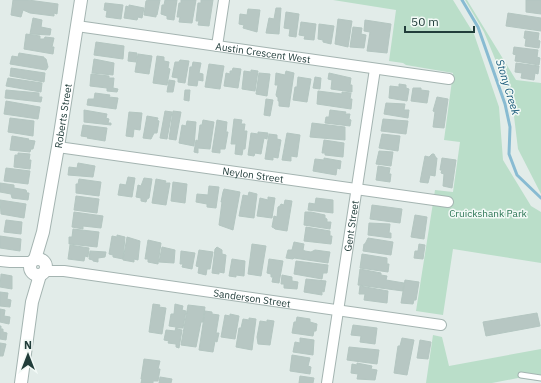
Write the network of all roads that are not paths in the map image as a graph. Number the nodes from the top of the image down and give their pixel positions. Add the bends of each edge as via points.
1 (81, 0) edge
2 (224, 0) edge
3 (77, 26) junction
4 (217, 46) junction
5 (375, 69) junction
6 (449, 79) dead end
7 (58, 147) junction
8 (356, 190) junction
9 (448, 202) dead end
10 (5, 262) edge
11 (38, 267) junction
12 (338, 310) junction
13 (441, 325) dead end
14 (521, 375) dead end
15 (541, 378) edge
16 (21, 383) edge
17 (327, 383) edge

1 - 3 street, Roberts Street
2 - 4 street
3 - 4 street, Austin Crescent West
3 - 7 street, Roberts Street
4 - 5 street, Austin Crescent West
5 - 6 street, Austin Crescent West
5 - 8 street, Gent Street
7 - 8 street, Neylon Street
7 - 11 street, Roberts Street
8 - 9 street, Neylon Street
8 - 12 street, Gent Street
10 - 11 street, Sanderson Street
11 - 12 street, Sanderson Street
11 - 16 street, Roberts Street
12 - 13 street, Sanderson Street
12 - 17 street, Gent Street
14 - 15 lane

